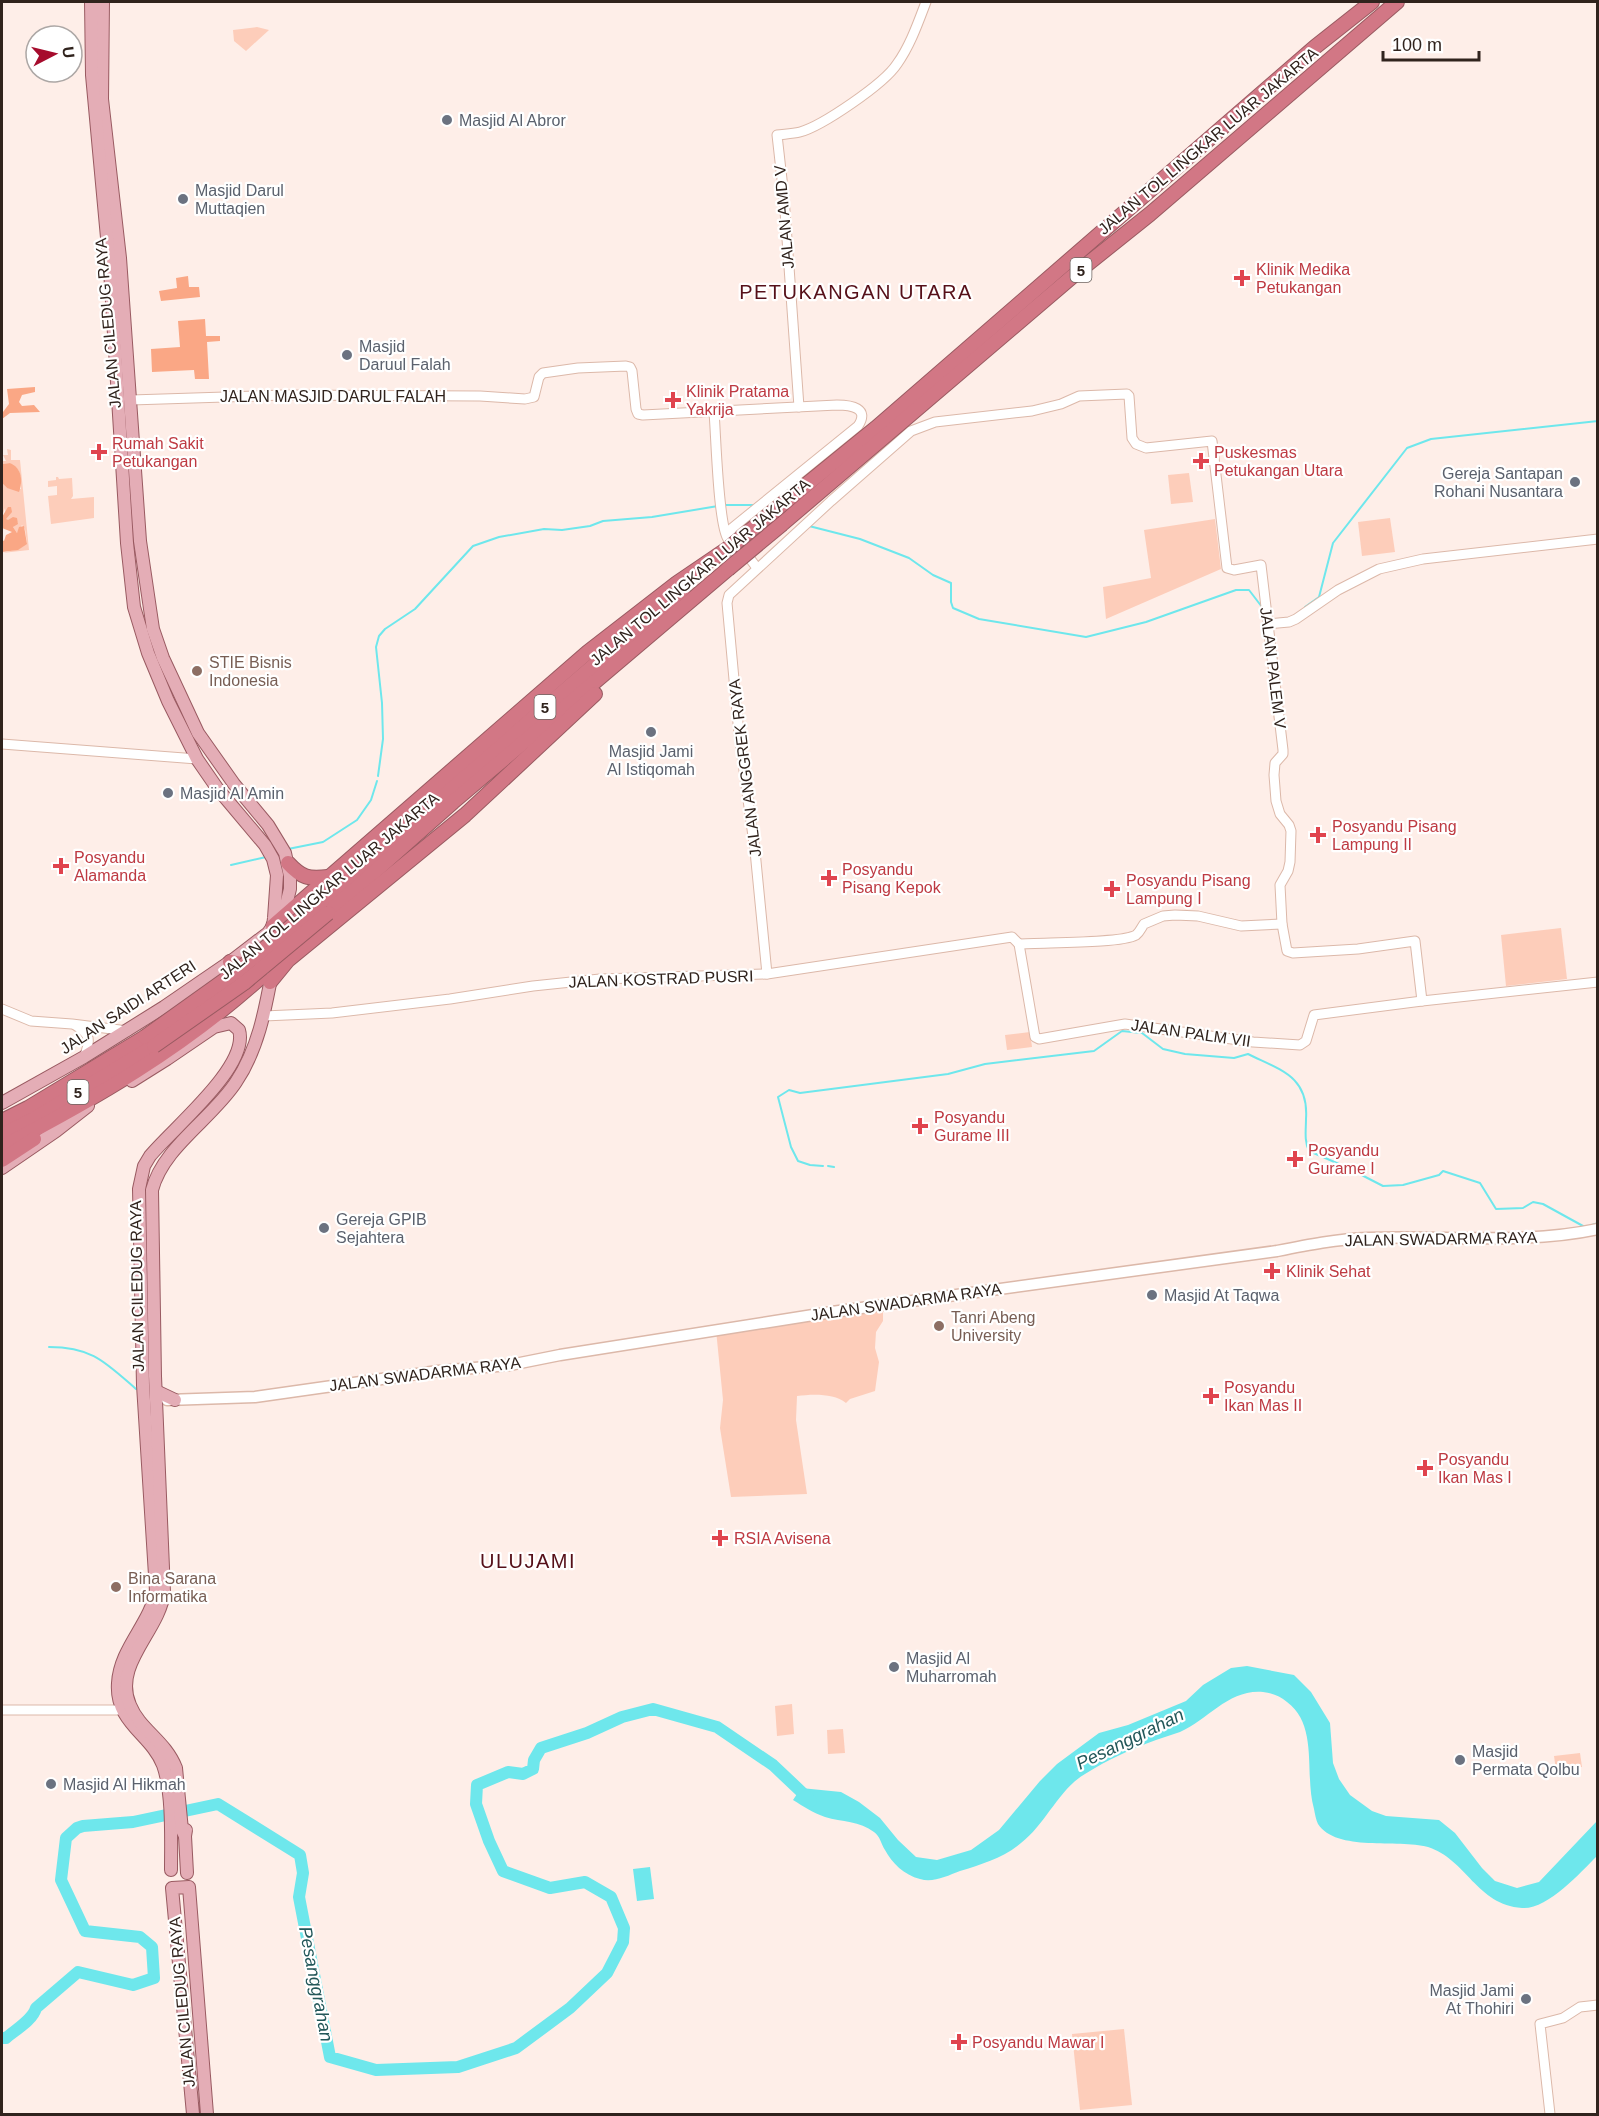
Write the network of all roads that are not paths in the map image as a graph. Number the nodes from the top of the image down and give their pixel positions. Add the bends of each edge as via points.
1 (92, 2) edge
2 (103, 2) edge
3 (926, 2) edge
4 (1372, 2) edge
5 (1397, 2) edge
6 (131, 400) junction
7 (799, 407) junction
8 (714, 412) junction
9 (1212, 441) joint
10 (128, 449) junction
11 (1598, 539) edge
12 (142, 566) junction
13 (129, 568) junction
14 (755, 570) junction
15 (648, 613) junction
16 (1268, 623) junction
17 (643, 643) junction
18 (198, 733) junction
19 (186, 740) junction
20 (2, 744) edge
21 (197, 759) junction
22 (441, 805) junction
23 (262, 819) junction
24 (252, 829) junction
25 (285, 853) junction
26 (328, 876) junction
27 (304, 900) junction
28 (1282, 924) junction
29 (276, 928) junction
30 (317, 935) junction
31 (254, 943) junction
32 (1019, 944) junction
33 (230, 962) junction
34 (273, 966) junction
35 (767, 974) junction
36 (270, 982) junction
37 (1598, 982) edge
38 (242, 993) junction
39 (1422, 1001) junction
40 (2, 1009) edge
41 (264, 1016) junction
42 (72, 1024) junction
43 (128, 1031) junction
44 (149, 1041) junction
45 (84, 1057) junction
46 (2, 1103) edge
47 (84, 1108) junction
48 (2, 1121) edge
49 (2, 1136) edge
50 (2, 1147) edge
51 (2, 1160) edge
52 (2, 1168) edge
53 (1598, 1229) edge
54 (156, 1396) junction
55 (2, 1710) edge
56 (127, 1710) junction
57 (171, 1767) junction
58 (175, 1790) junction
59 (177, 1819) junction
60 (171, 1870) dead end
61 (188, 1873) dead end
62 (1598, 2005) edge
63 (193, 2115) edge
64 (207, 2115) edge
65 (1550, 2115) edge

1 - 10 main road, JALAN CILEDUG RAYA via 92,75
2 - 6 main road, JALAN CILEDUG RAYA via 102,99
3 - 7 street, JALAN AMD V via 897,66 848,107 800,132 777,135
4 - 15 highway, JALAN TOL LINGKAR LUAR JAKARTA / 5, bridge via 876,428
5 - 17 highway, JALAN TOL LINGKAR LUAR JAKARTA / 5, bridge
6 - 8 street, JALAN MASJID DARUL FALAH via 283,395 525,399 534,397 543,373 626,366 632,371 638,414
6 - 10 main road, JALAN CILEDUG RAYA
7 - 8 street
7 - 14 street via 853,406 860,411 861,422 731,529
8 - 14 street via 725,533
9 - 14 street, JALAN ANGGREK RAYA via 1141,447 1132,438 1129,396 1109,394 1079,396 1032,411 935,422 919,427 898,442
9 - 16 street, JALAN PALEM V via 1227,568 1261,565
10 - 12 main road, JALAN CILEDUG RAYA
10 - 13 main road, JALAN CILEDUG RAYA
11 - 16 street via 1423,559 1379,569 1338,590 1296,619
12 - 13 main road
12 - 18 main road, JALAN CILEDUG RAYA via 153,629
13 - 19 main road, JALAN CILEDUG RAYA via 134,607 148,653
14 - 35 street, JALAN ANGGREK RAYA via 730,592 727,603
15 - 22 highway, JALAN TOL LINGKAR LUAR JAKARTA / 5
15 - 26 highway via 538,694
16 - 28 street, JALAN PALEM V via 1283,750 1274,769 1274,787 1280,814 1290,831 1290,862 1280,885
17 - 22 highway, JALAN TOL LINGKAR LUAR JAKARTA / 5
17 - 30 highway via 636,656 465,814
18 - 19 main road
18 - 23 main road, JALAN CILEDUG RAYA
19 - 21 main road, JALAN CILEDUG RAYA
20 - 21 street
21 - 24 main road, JALAN CILEDUG RAYA
22 - 44 highway, JALAN TOL LINGKAR LUAR JAKARTA / 5, bridge
23 - 24 main road
23 - 25 main road, JALAN CILEDUG RAYA
24 - 29 main road, JALAN CILEDUG RAYA via 276,867
25 - 26 highway via 304,877
25 - 29 main road, JALAN CILEDUG RAYA via 290,889
26 - 27 highway
27 - 29 highway
27 - 30 highway via 295,916 297,926 309,935
28 - 32 street via 1241,926 1198,916 1164,916 1144,924 1129,937
28 - 39 street, JALAN PALEM V via 1289,953 1415,941
29 - 30 highway
29 - 31 main road, JALAN SAIDI ARTERI
29 - 34 main road, JALAN CILEDUG RAYA
30 - 36 highway
31 - 33 main road, JALAN SAIDI ARTERI
31 - 34 main road
32 - 35 street, JALAN KOSTRAD PUSRI via 1012,937
32 - 39 street, JALAN PALM VII via 1036,1039 1127,1024 1300,1045 1306,1041 1314,1015
33 - 38 highway via 241,963 249,973 250,982
33 - 43 main road, JALAN SAIDI ARTERI
34 - 36 main road, JALAN CILEDUG RAYA
34 - 38 highway
35 - 41 street, JALAN KOSTRAD PUSRI via 600,979 332,1013
36 - 41 main road, JALAN CILEDUG RAYA
37 - 39 street
38 - 50 highway via 152,1062
40 - 42 street via 31,1021
41 - 54 main road, JALAN CILEDUG RAYA via 256,1043 235,1083 164,1162 155,1178 151,1205
42 - 43 street
42 - 45 street via 88,1036
43 - 45 main road, JALAN SAIDI ARTERI
44 - 48 highway, JALAN TOL LINGKAR LUAR JAKARTA / 5
44 - 49 highway, JALAN TOL LINGKAR LUAR JAKARTA / 5 via 34,1119
45 - 46 main road, JALAN SAIDI ARTERI
47 - 51 highway
47 - 52 main road
47 - 54 main road, JALAN CILEDUG RAYA via 217,1025 226,1023 238,1028 241,1036 237,1054 227,1071 158,1145 142,1172 138,1206
53 - 54 main road, JALAN SWADARMA RAYA via 1554,1236 1323,1242 832,1312 510,1365 438,1371 255,1397
54 - 56 main road, JALAN CILEDUG RAYA via 154,1464 162,1603 127,1677
55 - 56 street
56 - 57 main road
56 - 57 main road via 165,1748
57 - 58 main road
57 - 58 main road
58 - 59 main road
59 - 60 main road via 171,1838
59 - 61 main road via 185,1836
62 - 65 street via 1580,2007 1558,2020 1540,2024
63 - 64 main road, JALAN CILEDUG RAYA via 172,1888 189,1887

